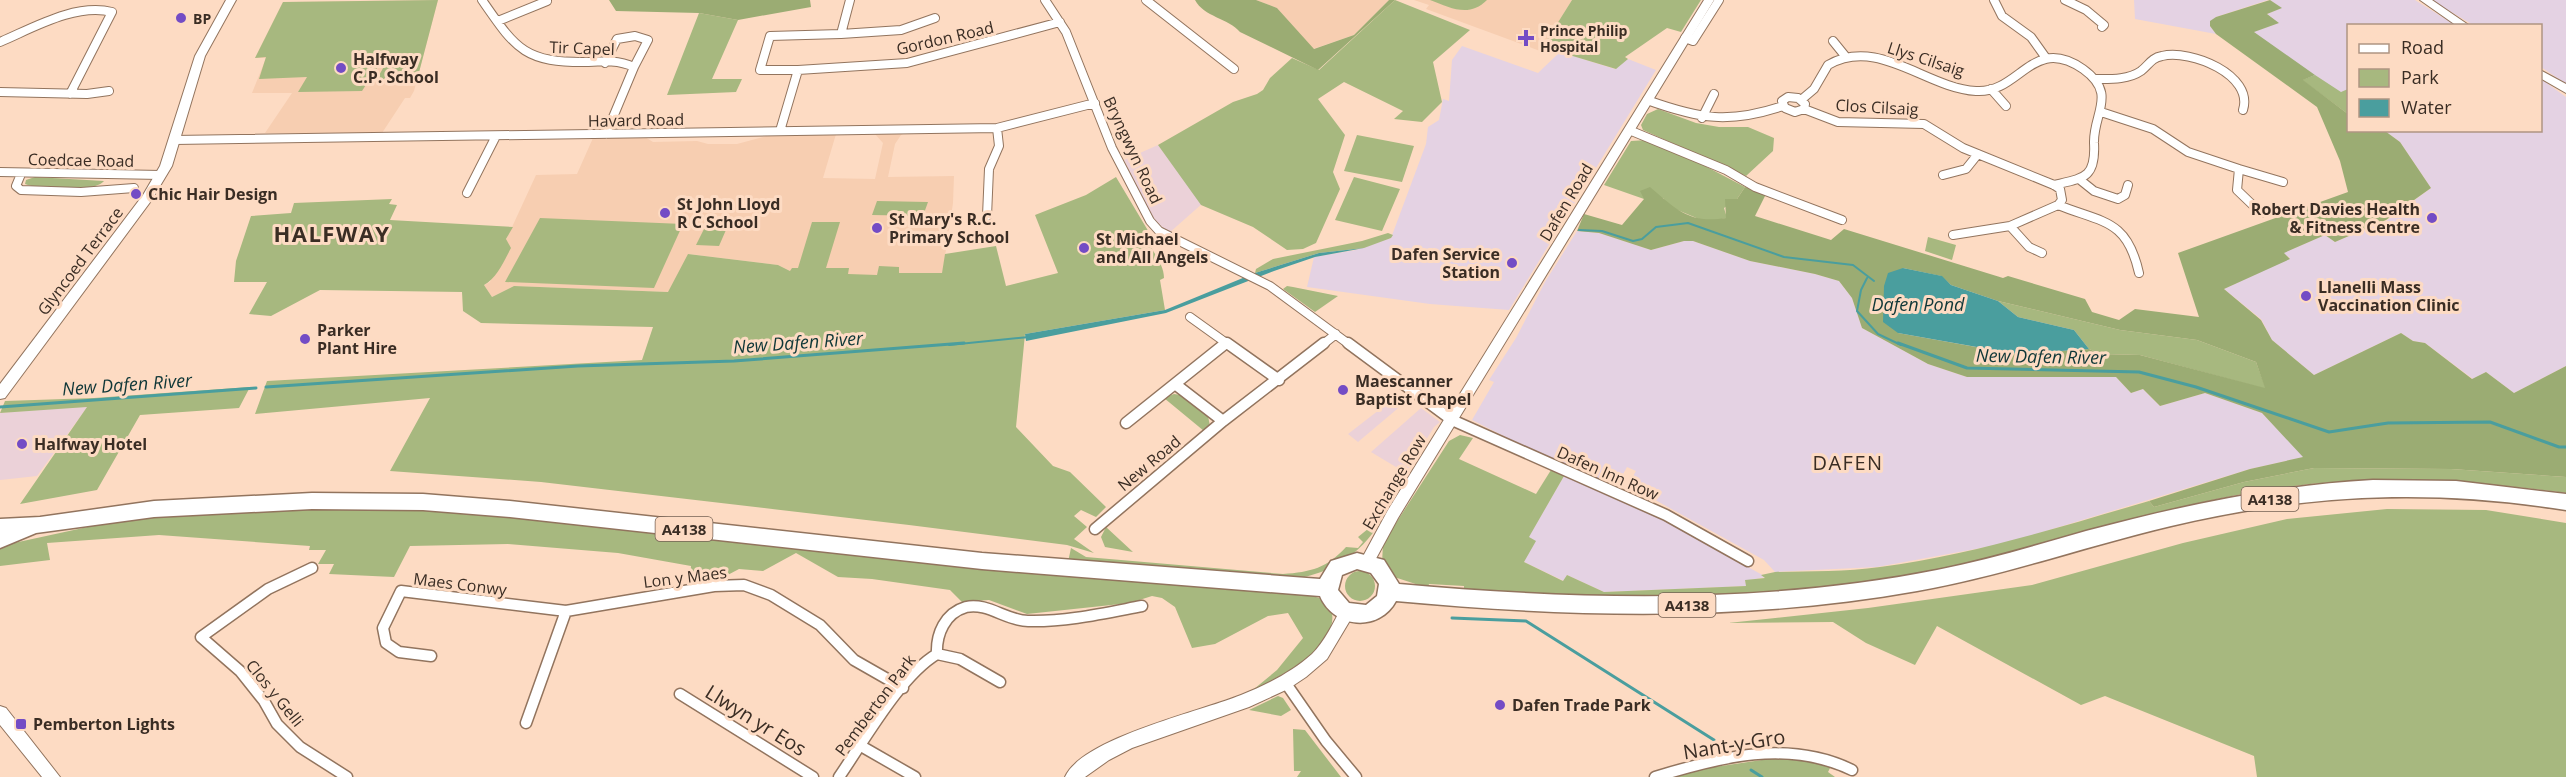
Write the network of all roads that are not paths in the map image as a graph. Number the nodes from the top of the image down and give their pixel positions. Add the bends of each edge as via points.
1 (231, 0) edge
2 (482, 0) edge
3 (850, 0) edge
4 (1045, 0) edge
5 (1146, 0) edge
6 (1709, 0) edge
7 (1719, 0) edge
8 (1994, 0) edge
9 (2065, 0) edge
10 (2425, 0) edge
11 (547, 2) dead end
12 (2078, 2) edge
13 (935, 18) dead end
14 (498, 21) junction
15 (1060, 22) junction
16 (2462, 24) edge
17 (2102, 27) dead end
18 (841, 34) junction
19 (1685, 38) junction
20 (1833, 41) dead end
21 (0, 42) edge
22 (1846, 57) junction
23 (2046, 58) junction
24 (605, 63) junction
25 (634, 67) junction
26 (1234, 69) dead end
27 (798, 70) junction
28 (2542, 74) edge
29 (2096, 79) junction
30 (1991, 89) junction
31 (2566, 89) edge
32 (109, 91) dead end
33 (0, 92) edge
34 (70, 94) junction
35 (1714, 94) dead end
36 (1802, 99) junction
37 (1647, 100) junction
38 (1095, 103) junction
39 (1783, 106) junction
40 (2006, 106) dead end
41 (1804, 109) junction
42 (2243, 110) dead end
43 (2101, 112) junction
44 (1702, 118) junction
45 (997, 128) junction
46 (1629, 130) junction
47 (780, 131) junction
48 (606, 134) junction
49 (496, 136) junction
50 (174, 140) junction
51 (1978, 154) junction
52 (2239, 169) junction
53 (0, 172) edge
54 (21, 174) junction
55 (161, 175) junction
56 (1943, 175) dead end
57 (2079, 179) junction
58 (2283, 182) dead end
59 (2054, 185) junction
60 (2128, 185) dead end
61 (134, 188) dead end
62 (467, 193) dead end
63 (2058, 205) junction
64 (2261, 213) dead end
65 (987, 216) dead end
66 (1842, 220) dead end
67 (2010, 226) junction
68 (1953, 235) dead end
69 (2042, 253) dead end
70 (2139, 273) dead end
71 (1190, 317) dead end
72 (1336, 334) junction
73 (1226, 343) junction
74 (1278, 380) junction
75 (1175, 384) junction
76 (0, 394) edge
77 (1452, 420) junction
78 (1223, 421) junction
79 (1126, 423) dead end
80 (2566, 502) edge
81 (40, 525) junction
82 (0, 526) edge
83 (1095, 529) dead end
84 (0, 540) edge
85 (1748, 561) dead end
86 (1367, 562) junction
87 (312, 568) dead end
88 (1328, 588) junction
89 (1390, 592) junction
90 (1142, 606) dead end
91 (546, 610) joint
92 (566, 612) junction
93 (1347, 612) junction
94 (937, 654) junction
95 (431, 656) dead end
96 (1000, 682) dead end
97 (1285, 682) junction
98 (903, 688) junction
99 (680, 694) dead end
100 (0, 713) edge
101 (526, 723) dead end
102 (861, 746) junction
103 (1852, 770) dead end
104 (52, 777) edge
105 (347, 777) edge
106 (813, 777) edge
107 (839, 777) edge
108 (915, 777) edge
109 (1073, 777) edge
110 (1356, 777) edge
111 (1655, 777) edge

1 - 50 street, Glyncoed Terrace via 200,56
2 - 14 street, Tir Capel
3 - 18 street
4 - 15 street, Bryngwyn Road
5 - 26 street
6 - 19 street, Dafen Road
7 - 19 street via 1693,41
8 - 23 street via 2002,16 2039,45
9 - 12 street
10 - 16 street
11 - 14 street
12 - 17 street
13 - 18 street via 894,32
14 - 24 street, Tir Capel via 515,44 534,58
15 - 27 street, Gordon Road via 907,63
15 - 38 street, Bryngwyn Road
18 - 27 street, Gordon Road via 770,36 760,70
19 - 37 street, Dafen Road
20 - 22 street
21 - 34 street via 68,15 112,12
22 - 30 street, Llys Cilsaig via 1881,59 1976,91
22 - 36 street via 1821,70 1813,92
23 - 29 street via 2076,65
23 - 30 street via 2026,63 2004,87
24 - 25 street, Tir Capel
24 - 25 street via 617,39 643,37 648,40
25 - 48 street, Tir Capel
27 - 47 street
28 - 31 street
29 - 42 street via 2134,76 2164,53 2192,56 2215,66 2244,90 2247,100
29 - 43 street
30 - 40 street
32 - 34 street
33 - 34 street
35 - 44 street
36 - 39 street via 1785,98
36 - 41 street
37 - 44 street
37 - 46 street, Dafen Road
38 - 45 street, Havard Road
38 - 72 street, Bryngwyn Road via 1112,148 1155,227 1270,286
39 - 41 street via 1792,111
39 - 44 street via 1736,121
41 - 51 street, Clos Cilsaig via 1838,122 1924,124
43 - 52 street via 2154,129 2188,152
43 - 57 street via 2094,133 2095,164
45 - 47 street, Havard Road
45 - 65 street via 999,146 989,170
46 - 66 street via 1726,170 1755,187
46 - 77 street, Dafen Road
47 - 48 street, Havard Road
48 - 49 street, Havard Road
49 - 50 street, Havard Road
49 - 62 street
50 - 55 street, Glyncoed Terrace
51 - 56 street via 1966,169
51 - 59 street, Clos Cilsaig
52 - 58 street
52 - 64 street via 2237,190
53 - 54 street, Coedcae Road
54 - 55 street, Coedcae Road
54 - 61 street via 16,186 21,190
55 - 76 street, Glyncoed Terrace
57 - 59 street
57 - 60 street via 2094,191 2118,199 2125,195
59 - 63 street via 2060,189 2062,200
63 - 67 street
63 - 70 street via 2110,222 2125,233 2137,258
67 - 68 street
67 - 69 street via 2029,247
71 - 73 street
72 - 74 street, New Road
72 - 77 street, Dafen Inn Row
73 - 74 street
73 - 75 street
74 - 78 street, New Road
75 - 78 street
75 - 79 street
77 - 85 street, Dafen Inn Row via 1666,515
77 - 86 street, Exchange Row
78 - 83 street, New Road
80 - 89 highway, A4138 via 2456,489 2388,487 2311,492 2177,517 1918,583 1780,601 1588,605
81 - 82 highway, A4138
81 - 84 highway, A4138
81 - 88 highway, A4138 via 154,509 217,505 423,502 510,508 982,561
86 - 88 highway via 1339,566
86 - 89 highway via 1384,573
87 - 105 street, Clos y Gelli via 268,589 201,637 240,671 277,724 300,747
88 - 93 highway via 1333,603
89 - 93 highway via 1375,611
90 - 94 street, Pemberton Park via 1042,621 1017,620 993,609 972,606 956,612 944,624 936,637
91 - 92 street, Lon y Maes
91 - 95 street, Maes Conwy via 402,591 383,628 386,643 399,652
92 - 98 street, Lon y Maes via 651,595 744,585 771,595 820,626 854,660
92 - 101 street
93 - 97 street via 1332,641 1317,658
94 - 96 street, Pemberton Park via 950,655
94 - 98 street, Pemberton Park via 920,666
97 - 109 street via 1221,710 1140,736
97 - 110 street
98 - 102 street, Pemberton Park
99 - 106 street, Llwyn yr Eos
100 - 104 street
102 - 107 street, Pemberton Park
102 - 108 street
103 - 111 street, Nant-y-Gro via 1838,760 1796,752 1705,763

